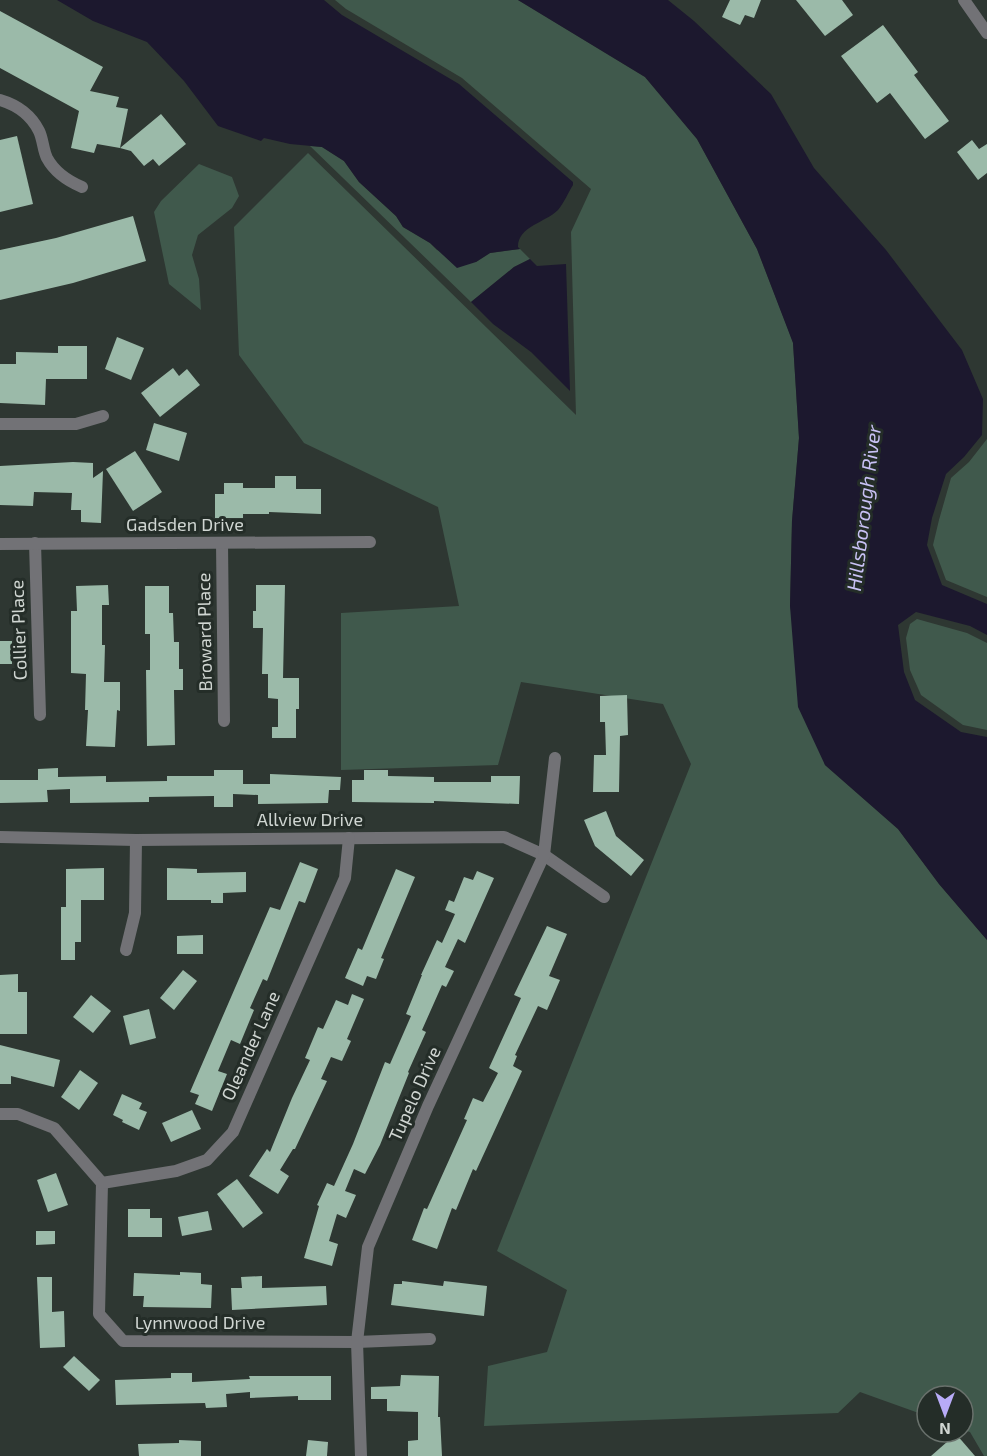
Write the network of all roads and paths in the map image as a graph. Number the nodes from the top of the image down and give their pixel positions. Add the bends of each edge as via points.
1 (964, 0) edge
2 (983, 18) edge
3 (987, 33) edge
4 (0, 100) edge
5 (82, 188) dead end
6 (103, 416) dead end
7 (0, 424) edge
8 (370, 542) dead end
9 (34, 543) junction
10 (222, 543) junction
11 (0, 544) edge
12 (40, 715) dead end
13 (225, 721) dead end
14 (555, 758) dead end
15 (0, 837) edge
16 (349, 838) junction
17 (136, 840) junction
18 (544, 855) junction
19 (604, 897) dead end
20 (126, 950) dead end
21 (0, 1114) edge
22 (102, 1183) junction
23 (430, 1339) dead end
24 (357, 1342) junction
25 (361, 1456) edge

1 - 2 street
2 - 3 street
4 - 5 street via 23,110 39,130 47,158 57,172
6 - 7 street via 76,424
8 - 10 street, Gadsden Drive
9 - 10 street, Gadsden Drive
9 - 11 street, Gadsden Drive
9 - 12 street, Collier Place
10 - 13 street, Broward Place
14 - 18 street, Tupelo Drive
15 - 17 street, Allview Drive
16 - 17 street, Allview Drive
16 - 18 street, Allview Drive via 504,837
16 - 22 street, Oleander Lane via 345,878 233,1132 207,1160 176,1171
17 - 20 street via 135,913
18 - 19 street, Allview Drive
18 - 24 street, Tupelo Drive via 428,1106 368,1247
21 - 22 street via 18,1114 54,1128
22 - 24 street, Lynnwood Drive via 99,1314 123,1341
23 - 24 street, Lynnwood Drive
24 - 25 street, Tupelo Drive

